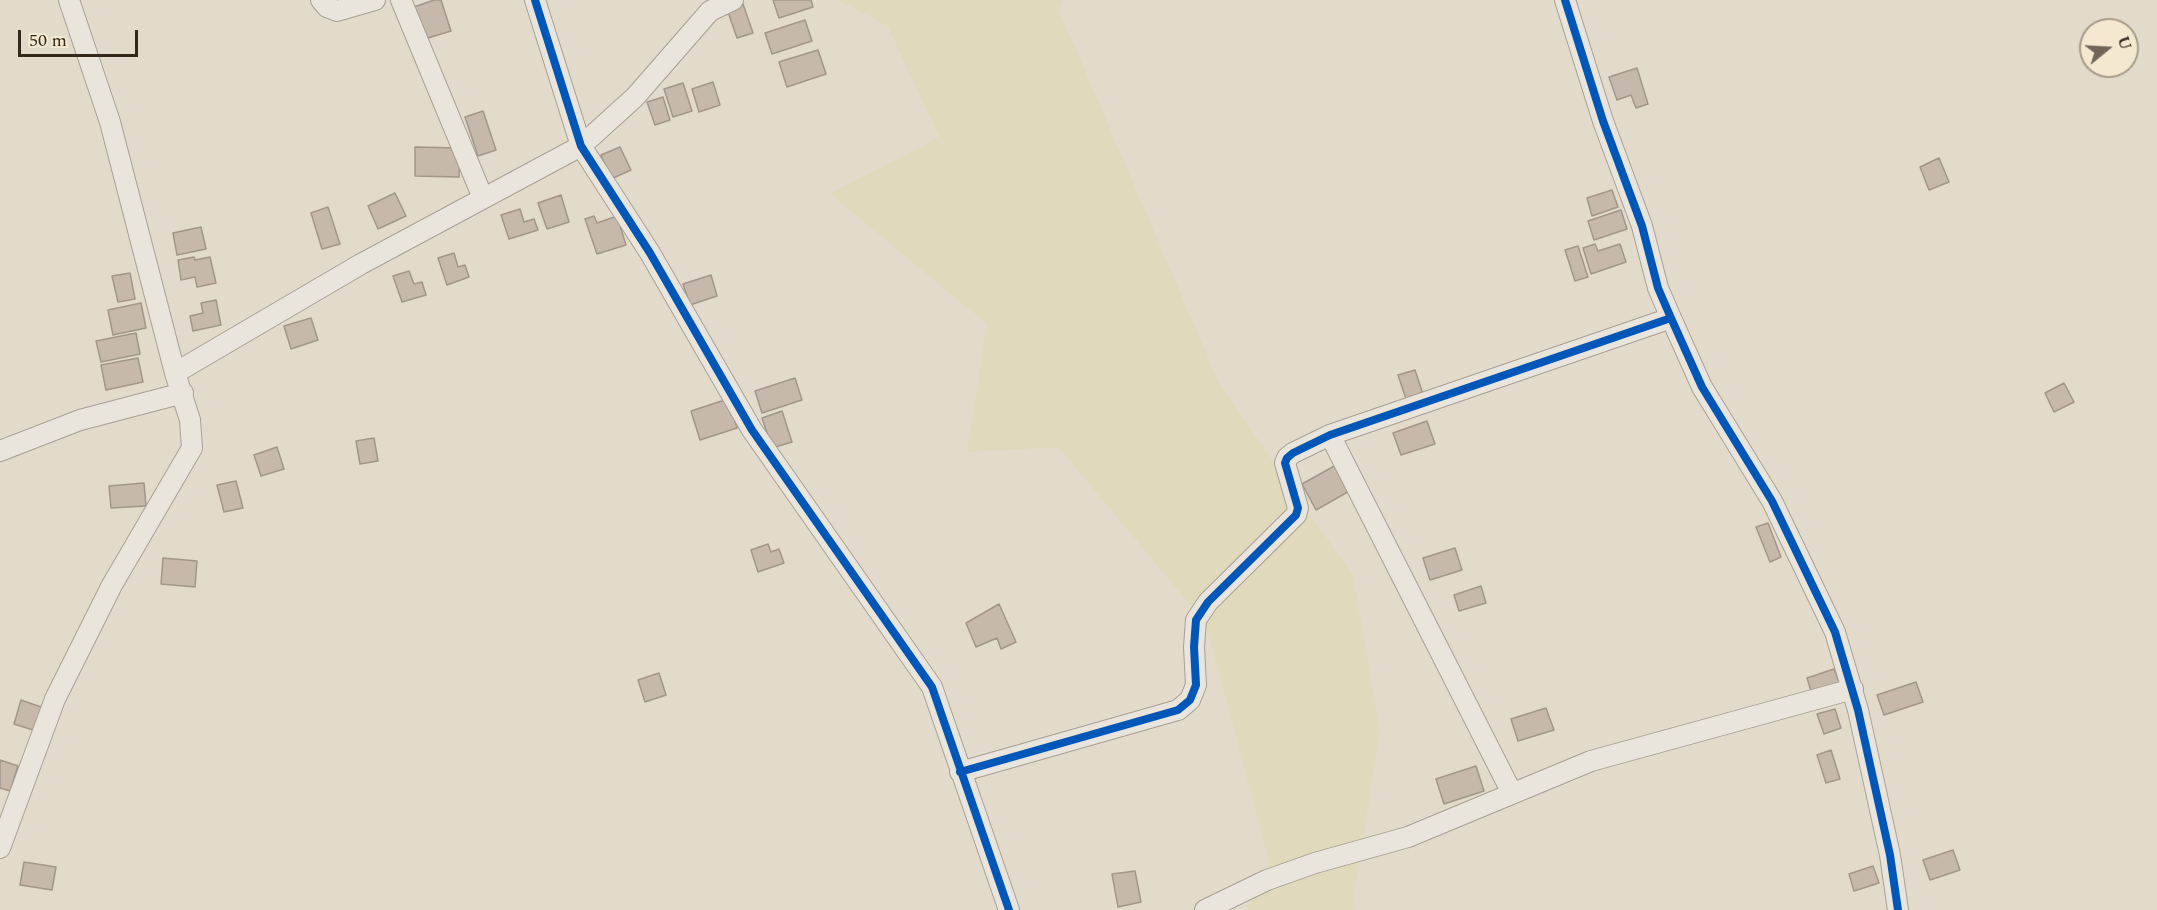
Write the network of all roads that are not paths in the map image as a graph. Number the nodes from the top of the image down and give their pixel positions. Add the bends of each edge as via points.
1 (69, 0) edge
2 (321, 0) edge
3 (375, 0) edge
4 (401, 0) edge
5 (535, 0) edge
6 (733, 0) edge
7 (1565, 0) edge
8 (707, 6) edge
9 (581, 146) junction
10 (483, 198) junction
11 (1671, 318) junction
12 (174, 373) junction
13 (183, 393) junction
14 (1330, 435) junction
15 (0, 451) edge
16 (1852, 689) junction
17 (960, 772) junction
18 (1512, 793) junction
19 (0, 848) edge
20 (1009, 910) edge
21 (1205, 910) edge
22 (1898, 910) edge

1 - 12 street via 110,122
2 - 3 street via 337,11
4 - 10 street
5 - 9 street
6 - 8 street
7 - 11 street
8 - 9 street via 635,97
9 - 10 street
9 - 17 street via 650,253 752,430 919,665 932,687
10 - 12 street
11 - 14 street
11 - 16 street via 1702,387 1772,501 1835,632
12 - 13 street
13 - 15 street via 80,420
13 - 19 street via 193,434 192,448 111,585 55,699
14 - 17 street via 1287,458 1285,463 1298,508 1296,515 1208,602 1196,620 1196,685 1190,700 1178,710
14 - 18 street
16 - 18 street via 1591,761
16 - 22 street via 1890,855
17 - 20 street
18 - 21 street via 1408,837 1267,880

